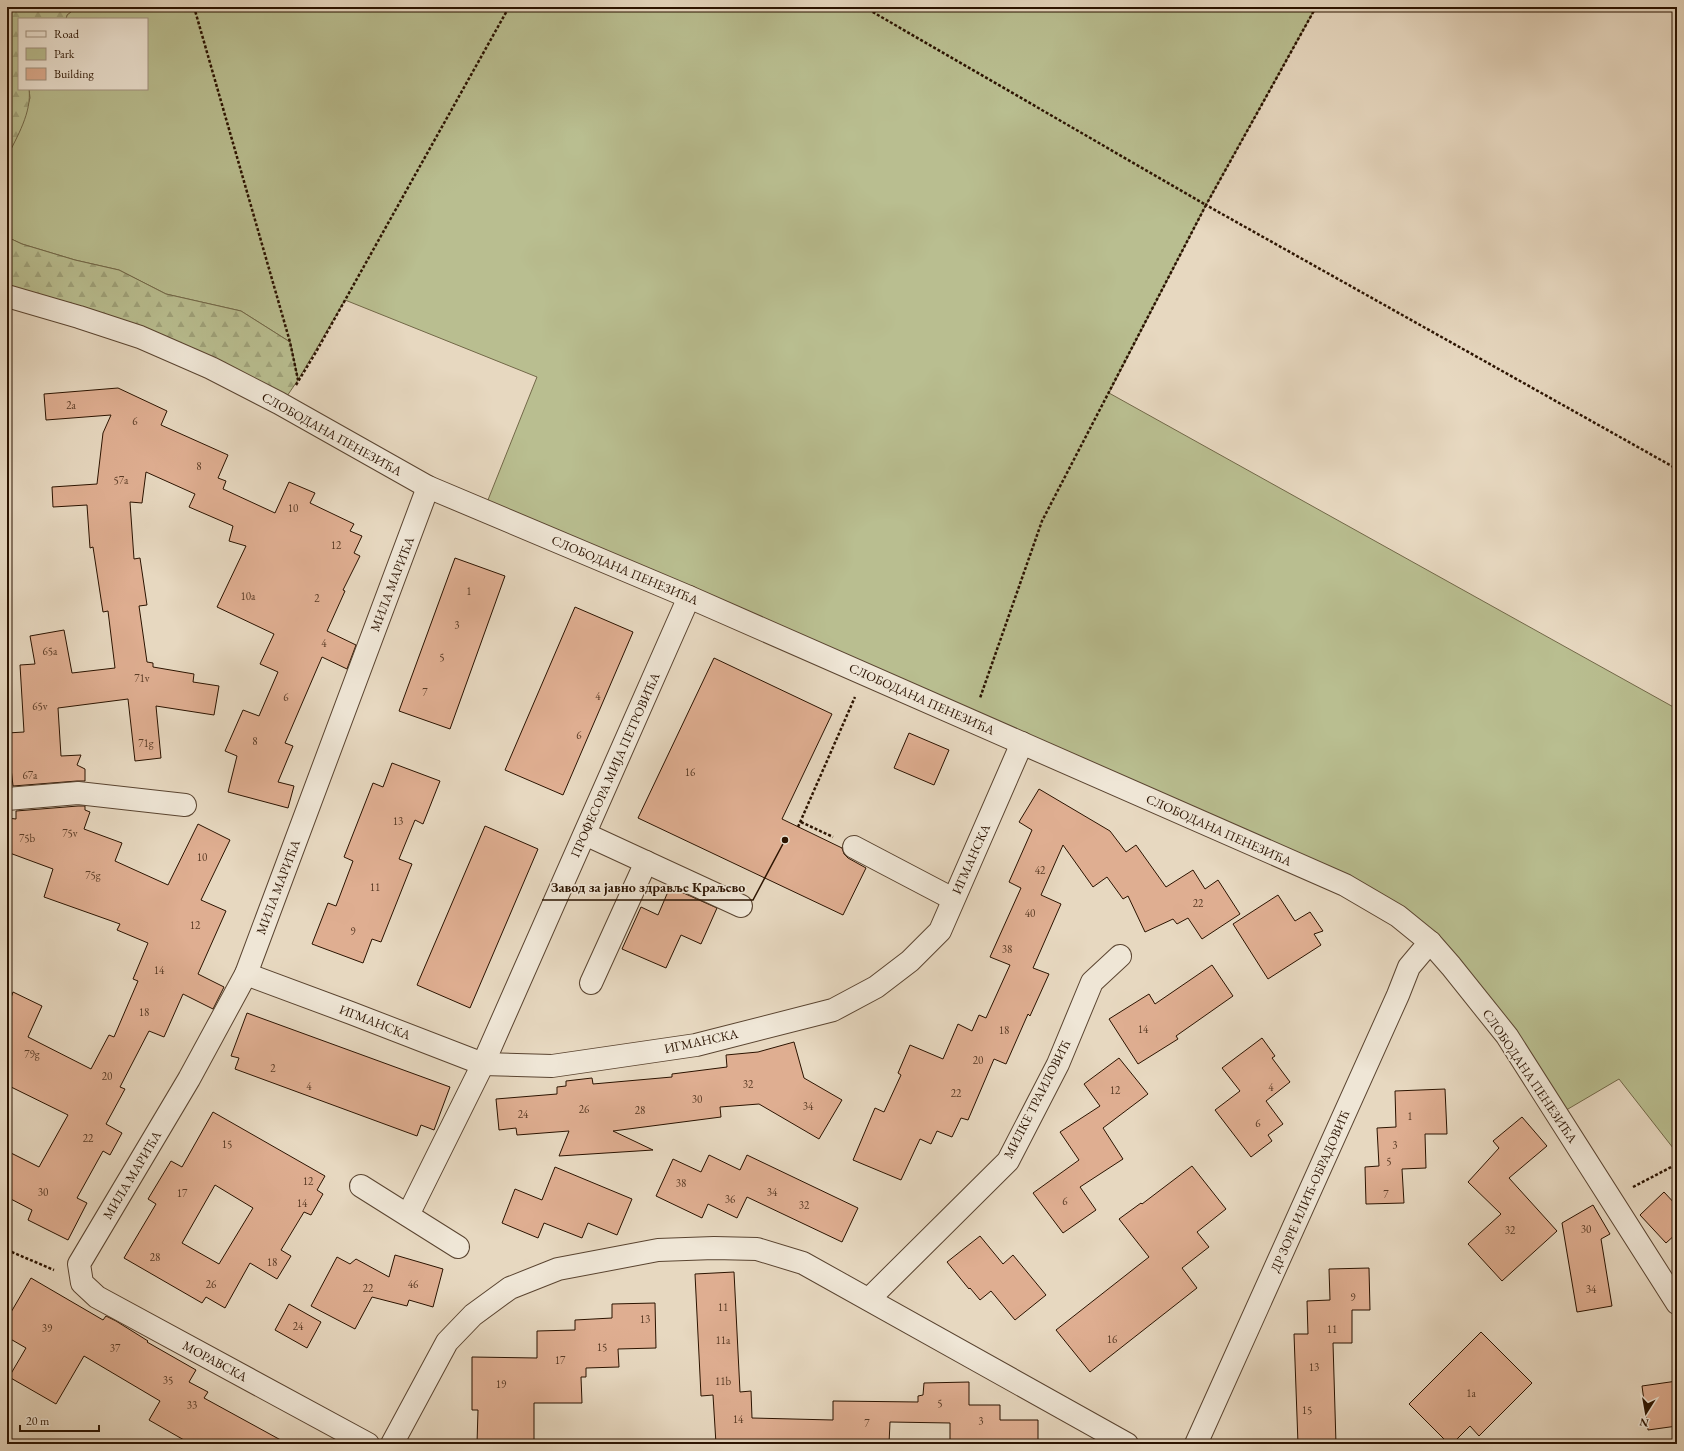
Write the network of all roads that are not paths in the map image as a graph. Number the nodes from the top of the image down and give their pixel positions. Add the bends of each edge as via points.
1 (7, 296) edge
2 (428, 487) junction
3 (689, 597) junction
4 (1022, 743) junction
5 (7, 799) edge
6 (185, 805) dead end
7 (585, 834) junction
8 (854, 847) road end
9 (646, 862) junction
10 (953, 899) junction
11 (741, 906) dead end
12 (1430, 942) junction
13 (1120, 956) dead end
14 (246, 974) junction
15 (591, 983) dead end
16 (483, 1064) junction
17 (361, 1186) dead end
18 (408, 1215) junction
19 (458, 1247) dead end
20 (81, 1273) joint
21 (869, 1299) junction
22 (1677, 1303) edge
23 (368, 1444) edge
24 (392, 1444) edge
25 (1127, 1444) edge
26 (1196, 1444) edge

1 - 2 street, СЛОБОДАНА ПЕНЕЗИЋА via 140,337 211,368
2 - 3 street, СЛОБОДАНА ПЕНЕЗИЋА
2 - 14 street, МИЛА МАРИЋА
3 - 4 street, СЛОБОДАНА ПЕНЕЗИЋА
3 - 7 street, ПРОФЕСОРА МИЈА ПЕТРОВИЋА
4 - 10 street, ИГМАНСКА
4 - 12 street, СЛОБОДАНА ПЕНЕЗИЋА via 1345,885 1398,916
5 - 6 street via 78,793
7 - 9 street
7 - 16 street, ПРОФЕСОРА МИЈА ПЕТРОВИЋА
8 - 10 street
9 - 11 street
9 - 15 street
10 - 16 street, ИГМАНСКА via 940,931 910,961 876,987 833,1010 696,1045 552,1066
12 - 22 street, СЛОБОДАНА ПЕНЕЗИЋА via 1506,1036
12 - 26 street, ДР ЗОРЕ ИЛИЋ-ОБРАДОВИЋ via 1409,967
13 - 21 street, МИЛКЕ ТРАИЛОВИЋ via 1092,982 1058,1064 1008,1161
14 - 16 street, ИГМАНСКА
14 - 20 street, МИЛА МАРИЋА
16 - 18 street, ПРОФЕСОРА МИЈА ПЕТРОВИЋА
17 - 18 street
18 - 19 street
20 - 23 street, МОРАВСКА via 97,1297
21 - 24 street via 803,1263 757,1249 658,1250 558,1269 510,1288 473,1315 446,1342
21 - 25 street

